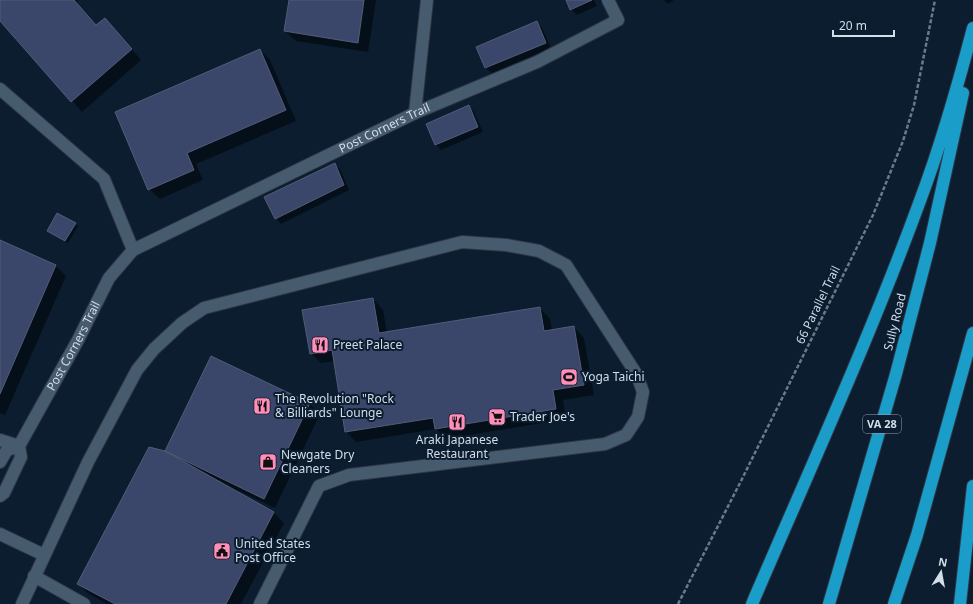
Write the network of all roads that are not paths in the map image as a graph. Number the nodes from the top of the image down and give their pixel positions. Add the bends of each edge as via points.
1 (427, 0) edge
2 (608, 0) edge
3 (973, 28) edge
4 (973, 43) edge
5 (0, 89) edge
6 (415, 113) junction
7 (133, 250) junction
8 (973, 332) edge
9 (0, 440) edge
10 (19, 446) junction
11 (0, 462) edge
12 (973, 486) edge
13 (0, 496) edge
14 (0, 534) edge
15 (44, 555) junction
16 (34, 576) junction
17 (22, 604) edge
18 (84, 604) edge
19 (260, 604) edge
20 (752, 604) edge
21 (829, 604) edge
22 (894, 604) edge
23 (960, 604) edge

1 - 6 street
2 - 6 street, Post Corners Trail via 618,20 536,62
3 - 20 highway via 955,95 922,197 869,333
4 - 21 highway, Sully Road / VA 28 via 930,243 898,367
5 - 7 street via 104,179
6 - 7 street, Post Corners Trail
7 - 10 street, Post Corners Trail via 109,278
8 - 22 highway
9 - 10 street
10 - 11 street, Post Corners Trail via 8,450
10 - 13 street, Post Corners Trail via 20,457
12 - 23 highway
14 - 15 street
15 - 16 street
15 - 19 street via 88,462 137,370 154,349 182,323 204,308 462,242 506,245 539,251 566,265 637,375 643,392 638,417 626,435 605,444 349,475 319,486
16 - 17 street
16 - 18 street

